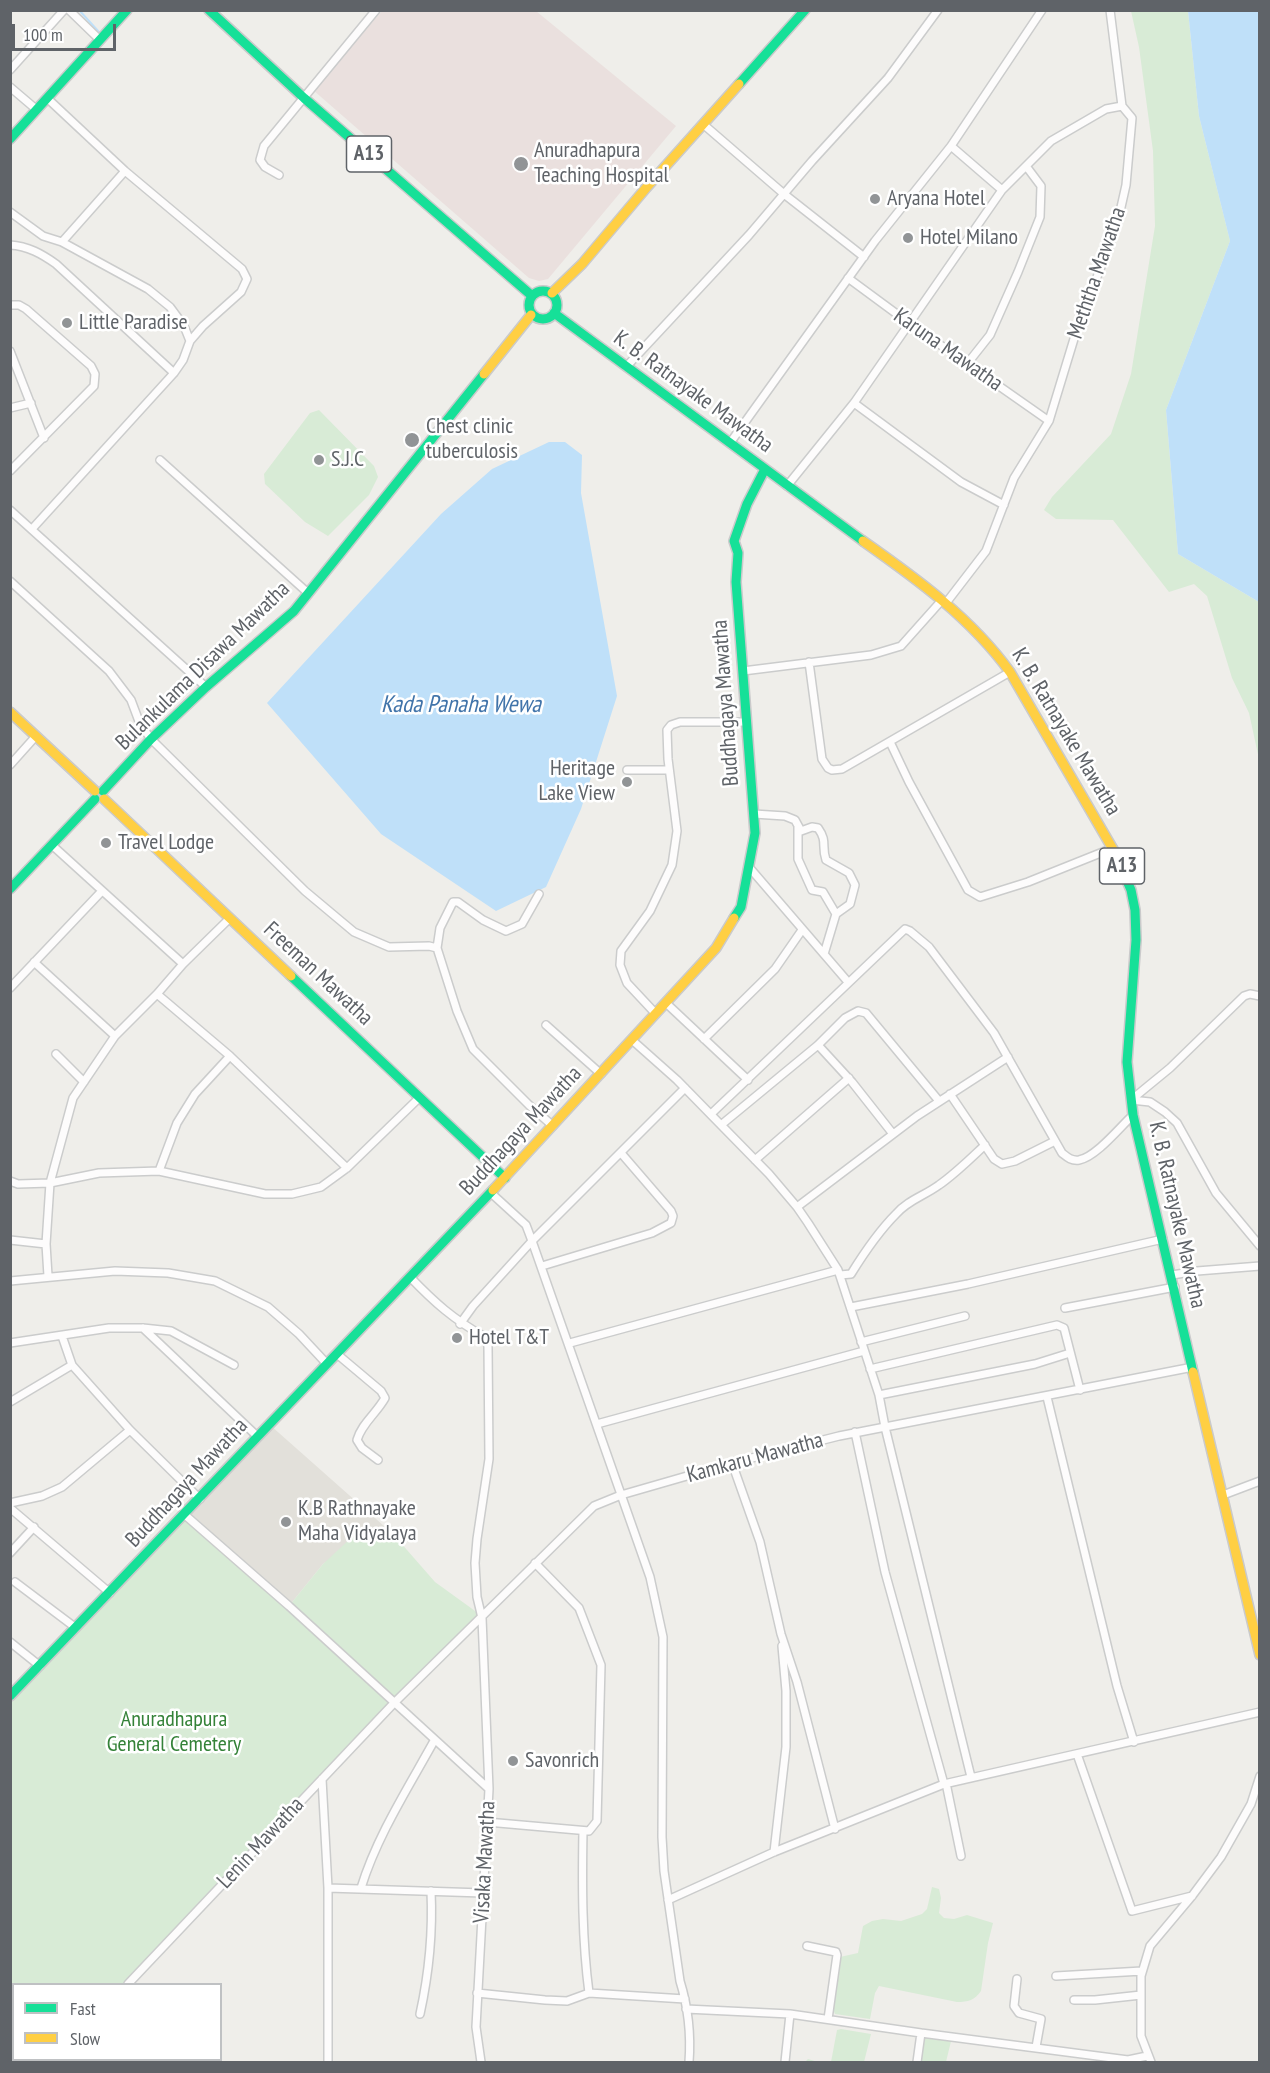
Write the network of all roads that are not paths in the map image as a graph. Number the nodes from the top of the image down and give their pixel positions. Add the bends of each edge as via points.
1 (63, 10) edge
2 (69, 10) edge
3 (127, 10) edge
4 (209, 10) edge
5 (375, 10) edge
6 (805, 10) edge
7 (938, 10) edge
8 (1042, 10) edge
9 (1110, 10) edge
10 (100, 40) junction
11 (10, 70) edge
12 (10, 87) edge
13 (47, 98) junction
14 (304, 98) junction
15 (1122, 106) junction
16 (37, 110) junction
17 (703, 124) junction
18 (10, 139) edge
19 (951, 146) junction
20 (1026, 166) junction
21 (125, 171) junction
22 (279, 175) dead end
23 (1002, 190) junction
24 (784, 194) junction
25 (10, 212) edge
26 (62, 242) junction
27 (10, 245) edge
28 (864, 257) junction
29 (848, 278) junction
30 (552, 293) junction
31 (531, 295) junction
32 (10, 305) edge
33 (554, 313) junction
34 (531, 315) junction
35 (909, 323) junction
36 (190, 341) junction
37 (10, 351) edge
38 (968, 364) junction
39 (626, 367) junction
40 (174, 373) junction
41 (31, 403) junction
42 (854, 403) junction
43 (10, 408) edge
44 (1049, 421) junction
45 (44, 438) junction
46 (730, 443) junction
47 (160, 460) dead end
48 (765, 469) junction
49 (10, 471) edge
50 (787, 486) junction
51 (1004, 506) junction
52 (10, 510) edge
53 (32, 529) junction
54 (10, 581) edge
55 (308, 593) junction
56 (944, 602) junction
57 (809, 662) junction
58 (743, 671) junction
59 (1010, 672) junction
60 (206, 687) junction
61 (10, 712) edge
62 (747, 722) junction
63 (36, 736) junction
64 (151, 739) junction
65 (890, 742) junction
66 (10, 765) edge
67 (627, 770) dead end
68 (669, 770) junction
69 (100, 795) junction
70 (754, 814) junction
71 (798, 826) junction
72 (53, 846) junction
73 (1113, 848) junction
74 (748, 867) junction
75 (10, 889) edge
76 (101, 892) junction
77 (539, 894) dead end
78 (836, 914) junction
79 (230, 918) junction
80 (802, 930) junction
81 (437, 948) junction
82 (824, 954) junction
83 (34, 962) junction
84 (183, 964) junction
85 (849, 981) junction
86 (10, 988) edge
87 (157, 994) junction
88 (1260, 996) edge
89 (666, 1004) junction
90 (656, 1014) junction
91 (546, 1025) dead end
92 (115, 1036) junction
93 (704, 1039) junction
94 (632, 1040) junction
95 (818, 1045) junction
96 (56, 1054) dead end
97 (230, 1056) junction
98 (1008, 1057) junction
99 (601, 1074) junction
100 (849, 1078) junction
101 (748, 1080) junction
102 (84, 1082) junction
103 (685, 1088) junction
104 (950, 1094) junction
105 (420, 1098) junction
106 (1131, 1100) junction
107 (939, 1101) junction
108 (711, 1114) junction
109 (1133, 1115) junction
110 (721, 1125) junction
111 (553, 1126) junction
112 (893, 1134) junction
113 (1055, 1141) junction
114 (985, 1145) junction
115 (621, 1153) junction
116 (755, 1160) junction
117 (347, 1168) junction
118 (159, 1171) junction
119 (505, 1178) junction
120 (10, 1182) edge
121 (50, 1183) junction
122 (490, 1193) junction
123 (797, 1207) junction
124 (1163, 1239) junction
125 (10, 1240) edge
126 (532, 1241) junction
127 (46, 1244) junction
128 (1260, 1246) edge
129 (542, 1266) junction
130 (1260, 1266) edge
131 (839, 1273) junction
132 (1172, 1275) junction
133 (48, 1276) junction
134 (410, 1277) junction
135 (10, 1281) edge
136 (1175, 1287) junction
137 (851, 1307) junction
138 (1065, 1308) dead end
139 (964, 1316) dead end
140 (460, 1324) junction
141 (144, 1328) junction
142 (62, 1336) junction
143 (861, 1342) junction
144 (10, 1343) edge
145 (570, 1343) junction
146 (864, 1351) junction
147 (1070, 1353) junction
148 (337, 1354) junction
149 (327, 1364) junction
150 (72, 1365) junction
151 (234, 1365) dead end
152 (1193, 1367) junction
153 (870, 1369) junction
154 (1080, 1390) junction
155 (879, 1395) junction
156 (1047, 1397) junction
157 (10, 1402) edge
158 (597, 1424) junction
159 (885, 1427) junction
160 (130, 1430) junction
161 (855, 1432) junction
162 (258, 1437) junction
163 (378, 1461) dead end
164 (732, 1463) junction
165 (1260, 1481) edge
166 (621, 1495) junction
167 (1223, 1495) junction
168 (200, 1499) junction
169 (10, 1505) edge
170 (185, 1515) junction
171 (34, 1527) junction
172 (10, 1553) edge
173 (535, 1563) junction
174 (15, 1582) dead end
175 (110, 1593) junction
176 (482, 1618) junction
177 (76, 1628) junction
178 (781, 1634) junction
179 (10, 1642) edge
180 (1260, 1655) edge
181 (40, 1666) junction
182 (10, 1696) edge
183 (395, 1702) junction
184 (1260, 1712) edge
185 (434, 1741) junction
186 (1134, 1742) junction
187 (1077, 1754) junction
188 (1260, 1776) edge
189 (971, 1777) junction
190 (322, 1779) junction
191 (945, 1783) junction
192 (489, 1789) junction
193 (487, 1822) junction
194 (835, 1829) junction
195 (584, 1830) junction
196 (774, 1852) junction
197 (961, 1856) dead end
198 (328, 1888) junction
199 (361, 1888) junction
200 (431, 1891) junction
201 (483, 1893) junction
202 (1192, 1896) junction
203 (668, 1900) junction
204 (807, 1946) dead end
205 (1142, 1971) junction
206 (1056, 1976) dead end
207 (1017, 1978) dead end
208 (129, 1983) edge
209 (477, 1993) junction
210 (589, 1994) junction
211 (1141, 1995) junction
212 (685, 1999) junction
213 (1074, 2000) dead end
214 (686, 2009) junction
215 (420, 2014) dead end
216 (790, 2014) junction
217 (828, 2019) junction
218 (921, 2033) junction
219 (1036, 2047) junction
220 (1149, 2059) edge
221 (1128, 2061) edge
222 (328, 2062) edge
223 (481, 2062) edge
224 (689, 2062) edge
225 (784, 2062) edge
226 (917, 2062) edge

1 - 11 street
2 - 10 street
3 - 10 main road
4 - 14 main road, A13
5 - 14 street
6 - 17 main road
7 - 24 street via 888,78
8 - 19 street
9 - 15 street, Meththa Mawatha
10 - 13 main road
12 - 16 street
13 - 16 main road
13 - 21 street
14 - 22 street via 260,154 265,167
14 - 31 main road, A13
15 - 20 street via 1106,109 1051,141
15 - 44 street, Meththa Mawatha via 1132,118 1126,185 1117,225 1077,329
16 - 18 main road
17 - 24 street
17 - 30 main road via 582,264
19 - 23 street
19 - 28 street
20 - 23 street
20 - 38 street via 1041,186 1040,217 990,335
21 - 26 street
21 - 36 street via 242,269 248,279 241,292
23 - 35 street
24 - 28 street
24 - 39 street
25 - 26 street via 43,236
26 - 36 street via 148,289 170,307
27 - 40 street via 29,249 56,264
28 - 29 street
29 - 35 street, Karuna Mawatha
29 - 46 street
30 - 31 main road via 540,291
30 - 33 main road via 558,304
31 - 34 main road
32 - 45 street via 26,309 91,366 95,374 94,386
33 - 34 main road via 546,318
33 - 39 main road, K. B. Ratnayake Mawatha / A13
34 - 55 main road, Bulankulama Disawa Mawatha
35 - 38 street, Karuna Mawatha
35 - 42 street
36 - 40 street
37 - 41 street
38 - 44 street, Karuna Mawatha
39 - 46 main road, K. B. Ratnayake Mawatha / A13
40 - 53 street
41 - 43 street
41 - 45 street
42 - 50 street
42 - 51 street via 961,482
44 - 51 street, Meththa Mawatha via 1014,478
45 - 49 street
46 - 48 main road, K. B. Ratnayake Mawatha / A13
47 - 55 street
48 - 50 main road, K. B. Ratnayake Mawatha / A13
48 - 58 main road, Buddhagaya Mawatha via 734,541 738,553 736,582
50 - 56 main road, K. B. Ratnayake Mawatha / A13
51 - 56 street, Meththa Mawatha via 987,551
52 - 53 street
53 - 60 street
54 - 64 street via 109,671 131,700
55 - 60 main road, Bulankulama Disawa Mawatha via 294,610
56 - 57 street, Meththa Mawatha via 901,646 871,655
56 - 59 main road, K. B. Ratnayake Mawatha / A13 via 980,634
57 - 58 street, Meththa Mawatha
57 - 65 street via 825,765 842,770
58 - 62 main road, Buddhagaya Mawatha
59 - 65 street
59 - 73 main road, K. B. Ratnayake Mawatha / A13
60 - 64 main road, Bulankulama Disawa Mawatha
61 - 63 main road, Freeman Mawatha
62 - 68 street via 671,725 667,730
62 - 70 main road, Buddhagaya Mawatha
63 - 66 street
63 - 69 main road, Freeman Mawatha
64 - 69 main road, Bulankulama Disawa Mawatha
64 - 81 street via 306,891 354,932 389,947
65 - 73 street via 968,890 980,897
67 - 68 street
68 - 90 street via 677,831 672,865 650,911 621,951 620,965 627,983
69 - 72 main road, Bulankulama Disawa Mawatha
69 - 79 main road, Freeman Mawatha
70 - 71 street via 785,816
70 - 74 main road, Buddhagaya Mawatha via 755,833
71 - 78 street via 798,859 812,890 823,892
71 - 78 street via 801,831 818,828 825,836 826,860 849,873 855,885 850,904
72 - 75 main road, Bulankulama Disawa Mawatha
72 - 76 street
73 - 106 main road, K. B. Ratnayake Mawatha / A13 via 1131,890 1136,918 1127,1062
74 - 80 street
74 - 89 main road, Buddhagaya Mawatha via 741,906 716,948
76 - 83 street
76 - 84 street
77 - 81 street via 522,924 506,931 453,902 440,928
78 - 82 street
79 - 84 street
79 - 105 main road, Freeman Mawatha
80 - 82 street
80 - 93 street via 775,969
81 - 111 street via 473,1049
82 - 85 street
83 - 86 street
83 - 92 street
84 - 87 street
85 - 98 street via 905,929 910,931 929,947
85 - 101 street
87 - 92 street
87 - 97 street
88 - 106 street via 1244,996
89 - 90 main road, Buddhagaya Mawatha
89 - 93 street
90 - 94 main road, Buddhagaya Mawatha
91 - 99 street
92 - 102 street
93 - 101 street
94 - 99 main road, Buddhagaya Mawatha
94 - 103 street
95 - 100 street
95 - 107 street via 845,1018 858,1011 866,1013
95 - 110 street
96 - 102 street
97 - 117 street
97 - 118 street via 195,1094 177,1123
98 - 104 street
98 - 113 street
99 - 111 main road, Buddhagaya Mawatha
100 - 112 street
100 - 116 street
101 - 108 street
102 - 121 street via 73,1098
103 - 108 street
103 - 115 street
104 - 107 street
104 - 114 street
105 - 117 street
105 - 119 main road, Freeman Mawatha
106 - 109 main road, K. B. Ratnayake Mawatha / A13
106 - 128 street via 1150,1102 1176,1123 1216,1193
107 - 112 street
108 - 110 street
109 - 113 street via 1091,1155 1078,1160 1062,1153
109 - 124 main road, K. B. Ratnayake Mawatha / A13
110 - 116 street
111 - 119 main road, Buddhagaya Mawatha
112 - 123 street
113 - 114 street via 1002,1164
114 - 131 street via 937,1187 896,1213 851,1274
115 - 126 street
115 - 129 street via 671,1211 671,1223 652,1233
116 - 123 street
117 - 118 street via 321,1187 292,1194 265,1194
118 - 121 street via 99,1173
119 - 122 main road, Buddhagaya Mawatha
120 - 121 street
121 - 127 street
122 - 126 street via 526,1225
122 - 134 main road, Buddhagaya Mawatha
123 - 131 street
124 - 132 main road, K. B. Ratnayake Mawatha / A13
124 - 137 street
125 - 127 street
126 - 129 street
126 - 140 street
127 - 133 street
129 - 145 street
130 - 132 street
131 - 137 street
131 - 145 street
132 - 136 main road, K. B. Ratnayake Mawatha / A13
133 - 135 street
133 - 149 street via 116,1271 168,1273 215,1281 268,1307
134 - 140 street
134 - 148 main road, Buddhagaya Mawatha
136 - 138 street
136 - 152 main road, K. B. Ratnayake Mawatha / A13
137 - 143 street
139 - 143 street
140 - 176 street via 485,1337 488,1346 489,1459 475,1563
141 - 142 street via 109,1328
141 - 151 street via 171,1331
141 - 162 street
142 - 144 street
142 - 150 street
143 - 146 street
145 - 158 street
146 - 153 street
146 - 158 street
147 - 153 street via 1064,1328 1057,1325
147 - 154 street
147 - 155 street via 1035,1364
148 - 149 main road, Buddhagaya Mawatha
148 - 163 street via 385,1398 360,1429 357,1440
149 - 162 main road, Buddhagaya Mawatha
150 - 157 street
150 - 160 street
152 - 154 street, Kamkaru Mawatha
152 - 167 main road, K. B. Ratnayake Mawatha / A13
153 - 155 street
154 - 156 street, Kamkaru Mawatha
155 - 159 street
156 - 159 street, Kamkaru Mawatha
156 - 186 street
158 - 166 street
159 - 161 street, Kamkaru Mawatha
159 - 189 street
160 - 168 street
160 - 169 street via 62,1487
161 - 164 street, Kamkaru Mawatha
161 - 191 street via 885,1572
162 - 168 main road, Buddhagaya Mawatha
164 - 166 street, Kamkaru Mawatha
164 - 178 street via 760,1542
165 - 167 street
166 - 173 street, Kamkaru Mawatha via 594,1506
166 - 203 street via 650,1577 663,1637 662,1837
167 - 180 main road, K. B. Ratnayake Mawatha / A13
168 - 170 main road, Buddhagaya Mawatha
169 - 171 street
170 - 175 main road, Buddhagaya Mawatha
170 - 183 street, Visaka Mawatha
171 - 172 street
171 - 175 street
173 - 176 street, Kamkaru Mawatha
173 - 195 street via 579,1608 601,1665 597,1821 589,1831
174 - 177 street
175 - 177 main road, Buddhagaya Mawatha
176 - 183 street, Kamkaru Mawatha
176 - 192 street
177 - 181 main road, Buddhagaya Mawatha
178 - 194 street
178 - 196 street via 786,1747
179 - 181 street
181 - 182 main road, Buddhagaya Mawatha
183 - 185 street, Visaka Mawatha
183 - 190 street, Lenin Mawatha
184 - 186 street
185 - 192 street, Visaka Mawatha
185 - 199 street via 387,1826
186 - 187 street
187 - 189 street
187 - 202 street via 1132,1911
188 - 202 street via 1251,1804 1221,1857
189 - 191 street
190 - 198 street
190 - 208 street, Lenin Mawatha
191 - 194 street
191 - 197 street
192 - 193 street, Visaka Mawatha
193 - 195 street
193 - 201 street, Visaka Mawatha
194 - 196 street
195 - 210 street via 581,1900
196 - 203 street
198 - 199 street
198 - 222 street
199 - 200 street
200 - 201 street
200 - 215 street via 433,1924
201 - 209 street, Visaka Mawatha
202 - 205 street via 1150,1946
203 - 212 street
204 - 217 street via 836,1952
205 - 206 street
205 - 211 street
207 - 219 street via 1014,2006 1019,2013 1041,2019
209 - 210 street via 567,2001
209 - 223 street, Visaka Mawatha
210 - 212 street
211 - 213 street
211 - 220 street via 1141,2036
212 - 214 street
214 - 216 street
214 - 224 street
216 - 217 street
216 - 225 street
217 - 218 street
218 - 219 street
218 - 226 street
219 - 221 street
220 - 221 street

